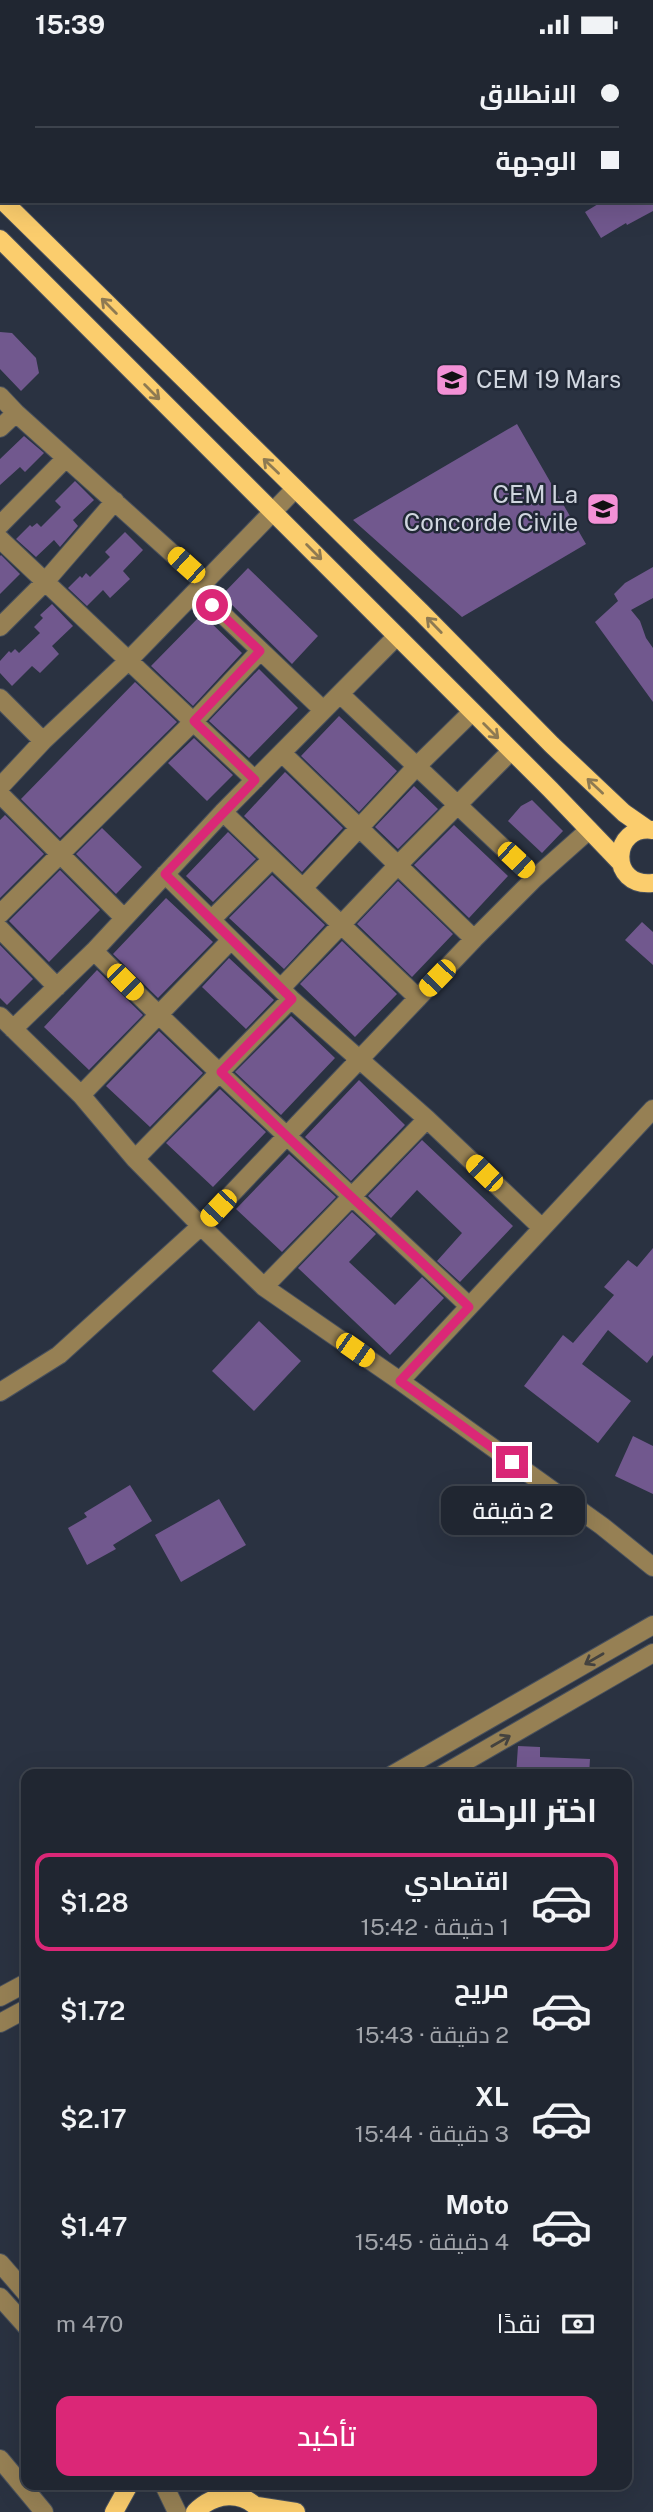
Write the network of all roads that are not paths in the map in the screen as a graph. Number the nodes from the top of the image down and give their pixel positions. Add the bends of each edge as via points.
1 (5, 203) edge
2 (0, 239) edge
3 (66, 264) junction
4 (44, 284) junction
5 (0, 396) edge
6 (16, 413) junction
7 (0, 428) edge
8 (66, 458) junction
9 (295, 489) junction
10 (115, 501) junction
11 (274, 512) junction
12 (0, 524) edge
13 (0, 539) edge
14 (44, 583) junction
15 (200, 586) junction
16 (0, 627) edge
17 (397, 636) junction
18 (260, 651) junction
19 (127, 662) junction
20 (340, 694) junction
21 (0, 698) edge
22 (323, 710) junction
23 (472, 712) junction
24 (194, 721) junction
25 (43, 741) junction
26 (511, 751) junction
27 (282, 753) junction
28 (416, 767) junction
29 (255, 780) junction
30 (0, 787) edge
31 (0, 794) edge
32 (458, 806) junction
33 (223, 812) junction
34 (359, 828) junction
35 (650, 829) edge
36 (589, 830) junction
37 (60, 855) junction
38 (272, 859) junction
39 (620, 862) junction
40 (397, 866) junction
41 (165, 874) junction
42 (535, 878) junction
43 (652, 885) edge
44 (303, 888) junction
45 (0, 914) edge
46 (124, 918) junction
47 (212, 919) junction
48 (341, 924) junction
49 (0, 929) edge
50 (474, 939) junction
51 (231, 940) junction
52 (94, 951) junction
53 (57, 987) junction
54 (286, 993) junction
55 (418, 997) junction
56 (157, 1014) junction
57 (0, 1016) edge
58 (13, 1029) junction
59 (359, 1058) junction
60 (221, 1072) junction
61 (81, 1095) junction
62 (653, 1109) edge
63 (427, 1119) junction
64 (285, 1136) junction
65 (135, 1159) junction
66 (352, 1195) junction
67 (201, 1226) junction
68 (541, 1227) junction
69 (264, 1287) junction
70 (469, 1307) junction
71 (400, 1381) junction
72 (0, 1392) edge
73 (653, 1567) edge
74 (653, 1625) edge
75 (653, 1653) edge
76 (402, 1769) edge
77 (452, 1769) edge
78 (21, 1986) edge
79 (0, 1997) edge
80 (21, 2012) edge
81 (0, 2023) edge
82 (0, 2263) edge
83 (21, 2287) edge
84 (0, 2297) edge
85 (21, 2320) edge
86 (0, 2459) edge
87 (21, 2484) edge
88 (26, 2490) edge
89 (126, 2490) edge
90 (166, 2490) edge
91 (224, 2490) edge
92 (233, 2495) junction
93 (259, 2509) edge
94 (195, 2511) edge
95 (44, 2512) edge
96 (114, 2512) edge
97 (177, 2512) edge
98 (296, 2512) edge

1 - 3 main road
2 - 4 main road
3 - 4 main road
9 -> 3 main road
4 -> 11 main road
5 - 6 street
6 - 7 street
6 - 8 street
8 - 10 street
8 - 12 street
9 - 11 street
35 -> 9 main road via 624,813 551,745
10 - 14 street
10 - 15 street
11 - 15 street
11 -> 17 main road
13 - 14 street
14 - 16 street
14 - 19 street
15 - 18 street
15 - 19 street
17 - 20 street
17 - 23 main road
18 - 22 street
18 - 24 street
19 - 24 street
19 - 25 street
20 - 22 street
20 - 28 street
21 - 25 street
22 - 27 street
23 -> 26 main road
23 - 28 street
24 - 29 street
24 - 37 street
25 - 30 street
26 - 32 street
26 - 36 main road
27 - 29 street
27 - 34 street
28 - 32 street
28 - 34 street
29 - 33 street
31 - 37 street
32 - 40 street
32 - 42 street
33 - 38 street
33 - 41 street
34 - 40 street
34 - 44 street
35 - 39 main road via 631,834 622,846
36 - 39 main road
36 - 42 street
37 - 45 street
37 - 46 street
38 - 44 street
38 - 47 street
39 - 43 main road via 628,876
40 - 48 street
40 - 50 street
41 - 46 street
41 - 47 street
42 - 50 street
44 - 48 street
46 - 52 street
47 - 51 street
48 - 54 street
48 - 55 street
49 - 53 street
50 - 55 street
51 - 54 street
51 - 56 street
52 - 53 street
52 - 56 street
53 - 58 street
54 - 59 street
54 - 60 street
55 - 59 street
56 - 60 street
56 - 61 street
57 - 58 street
58 - 61 street
59 - 63 street
59 - 64 street
60 - 64 street
60 - 65 street
61 - 65 street
62 - 68 street
63 - 66 street
63 - 68 street
64 - 66 street
64 - 67 street
65 - 67 street
66 - 69 street
66 - 70 street
67 - 69 street
67 - 72 street via 59,1355
68 - 70 street
69 - 71 street
70 - 71 street
71 - 73 street
74 -> 76 street
77 -> 75 street
78 - 79 street
80 - 81 street
82 - 83 street
84 - 85 street
86 - 87 street
88 - 95 street
89 - 96 main road
90 - 97 street
91 - 92 street
92 - 93 main road via 246,2498
92 - 94 main road via 213,2498
93 - 98 main road

